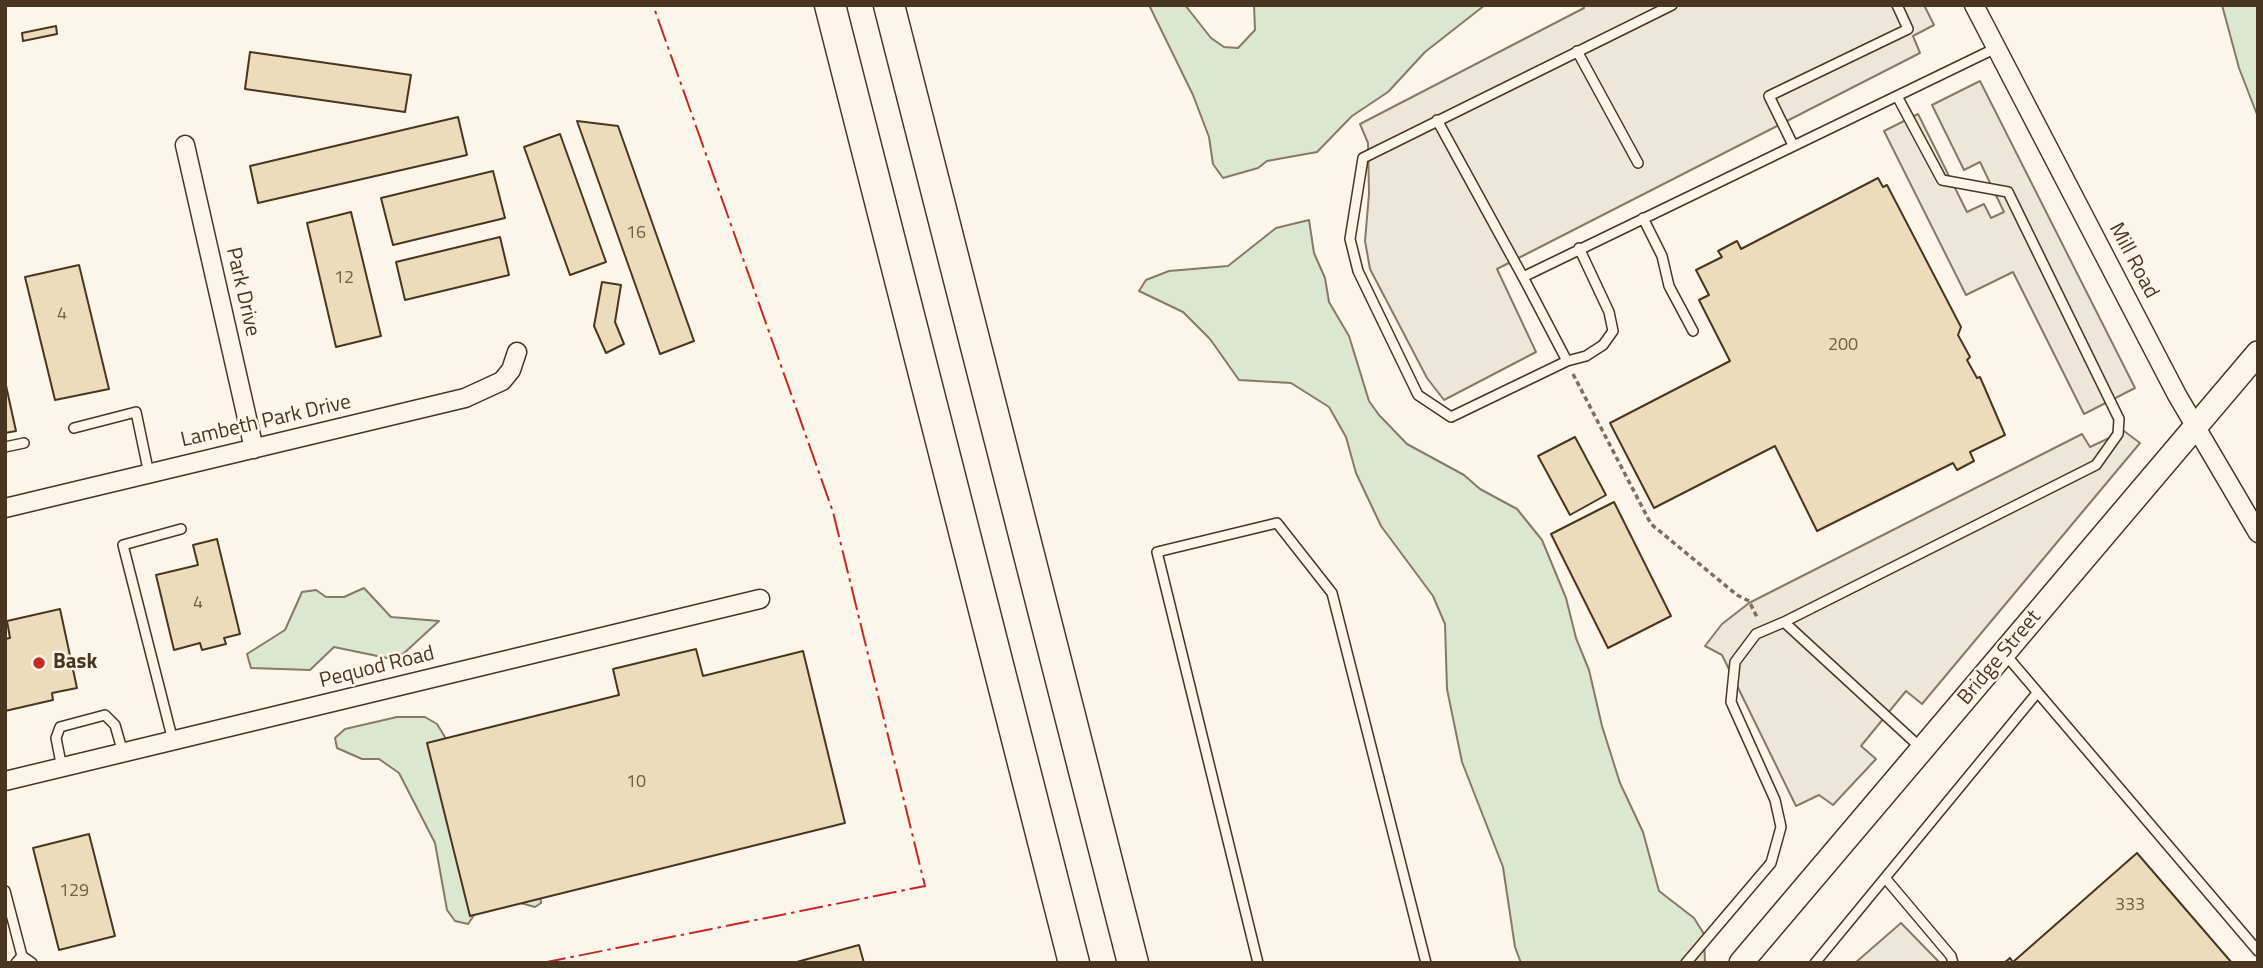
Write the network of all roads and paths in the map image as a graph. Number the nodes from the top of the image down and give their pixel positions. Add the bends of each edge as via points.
1 (830, 5) edge
2 (889, 5) edge
3 (1672, 5) edge
4 (1897, 5) edge
5 (1974, 5) edge
6 (1996, 48) junction
7 (1577, 51) junction
8 (1897, 96) junction
9 (1437, 120) junction
10 (185, 145) dead end
11 (1793, 145) junction
12 (1638, 163) dead end
13 (1643, 218) junction
14 (1579, 248) junction
15 (1523, 277) junction
16 (1693, 331) dead end
17 (517, 352) dead end
18 (2258, 353) edge
19 (1567, 361) junction
20 (2195, 426) junction
21 (74, 428) dead end
22 (24, 443) dead end
23 (5, 447) edge
24 (254, 449) junction
25 (149, 474) junction
26 (5, 508) edge
27 (181, 529) dead end
28 (2258, 533) edge
29 (760, 599) dead end
30 (1784, 622) junction
31 (1764, 630) junction
32 (2004, 653) junction
33 (2037, 693) junction
34 (173, 741) junction
35 (1923, 749) junction
36 (123, 753) junction
37 (62, 768) junction
38 (5, 781) edge
39 (1886, 879) junction
40 (5, 891) edge
41 (2258, 951) edge
42 (19, 959) edge
43 (33, 963) edge
44 (1074, 963) edge
45 (1133, 963) edge
46 (1258, 963) edge
47 (1426, 963) edge
48 (1686, 963) edge
49 (1741, 963) edge
50 (1815, 963) edge
51 (1953, 963) edge

1 - 44 highway
2 - 45 highway
3 - 7 lane
4 - 11 lane via 1908,29 1769,96
5 - 6 street, Mill Road
6 - 8 lane
6 - 20 street, Mill Road
7 - 9 lane
7 - 12 lane
8 - 11 lane
8 - 30 lane via 1942,180 2008,192 2115,407 2118,434 2096,466
9 - 15 lane
9 - 19 lane via 1363,158 1350,239 1358,271 1418,395 1451,417
10 - 24 street, Park Drive
11 - 13 lane
13 - 14 lane
13 - 16 lane via 1662,256 1669,286
14 - 15 lane
14 - 19 lane via 1609,312 1613,331 1603,345
15 - 19 lane
17 - 24 street, Lambeth Park Drive via 502,381 479,394
18 - 20 street, Bridge Street
19 - 31 path via 1651,524 1749,601
20 - 28 street, Mill Road
20 - 32 street, Bridge Street
21 - 25 lane via 136,412
22 - 23 lane
24 - 25 street, Lambeth Park Drive
25 - 26 street, Lambeth Park Drive
27 - 34 lane via 123,545
29 - 34 street, Pequod Road
30 - 31 lane
30 - 35 lane
31 - 48 lane via 1735,662 1731,702 1775,800 1781,827 1771,863
32 - 33 lane
32 - 35 street, Bridge Street
33 - 39 lane
33 - 41 lane
34 - 36 street, Pequod Road
35 - 49 street, Bridge Street
36 - 37 street, Pequod Road
36 - 37 lane via 115,725 105,715 60,727 56,738
37 - 38 street, Pequod Road
39 - 50 lane
39 - 51 lane
40 - 42 lane
42 - 43 lane
46 - 47 lane via 1157,552 1277,523 1332,593

